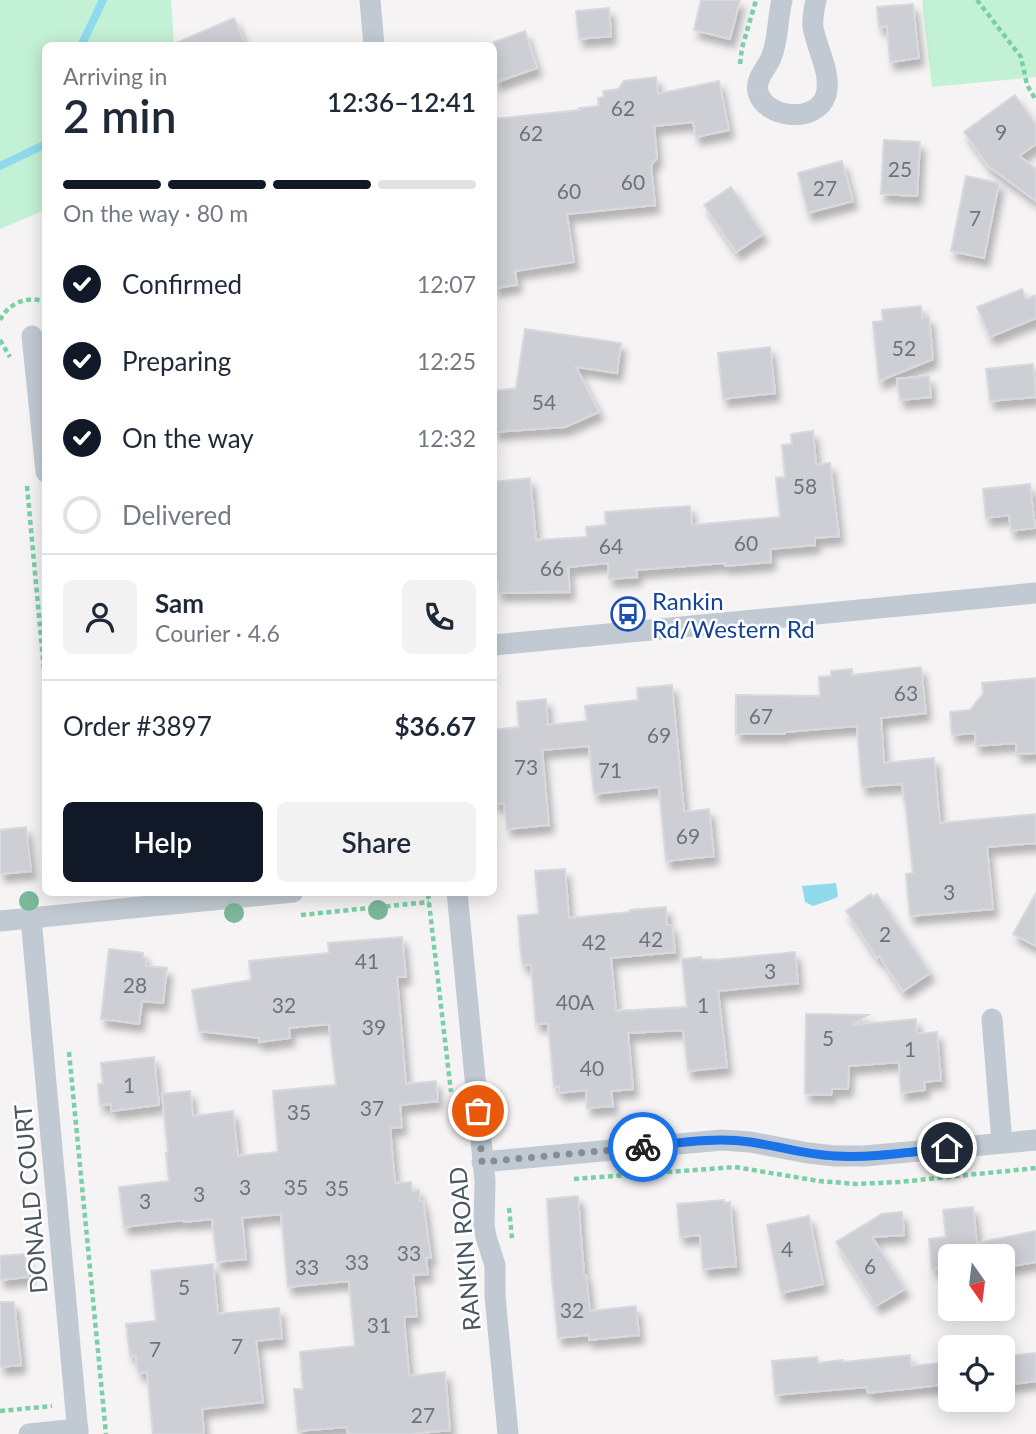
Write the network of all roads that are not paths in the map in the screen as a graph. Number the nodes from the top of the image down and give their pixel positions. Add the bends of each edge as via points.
1 (370, 0) edge
2 (782, 0) edge
3 (816, 0) edge
4 (374, 42) edge
5 (32, 336) dead end
6 (36, 474) edge
7 (1036, 593) edge
8 (497, 645) edge
9 (211, 896) edge
10 (457, 896) edge
11 (88, 902) edge
12 (31, 918) junction
13 (0, 921) edge
14 (992, 1019) dead end
15 (1036, 1140) edge
16 (1002, 1143) junction
17 (482, 1162) junction
18 (78, 1432) edge
19 (29, 1434) edge
20 (508, 1434) edge

1 - 4 street
2 - 3 street via 776,44 757,84 758,93 767,107 799,115 820,105 826,94 814,29
5 - 6 street
7 - 8 street
9 - 11 street
10 - 17 street, RANKIN ROAD
11 - 12 street
12 - 13 street
12 - 18 street, DONALD COURT
14 - 16 street
15 - 16 street
16 - 17 street via 835,1156 722,1140
17 - 20 street, RANKIN ROAD via 484,1226 495,1265
18 - 19 street

